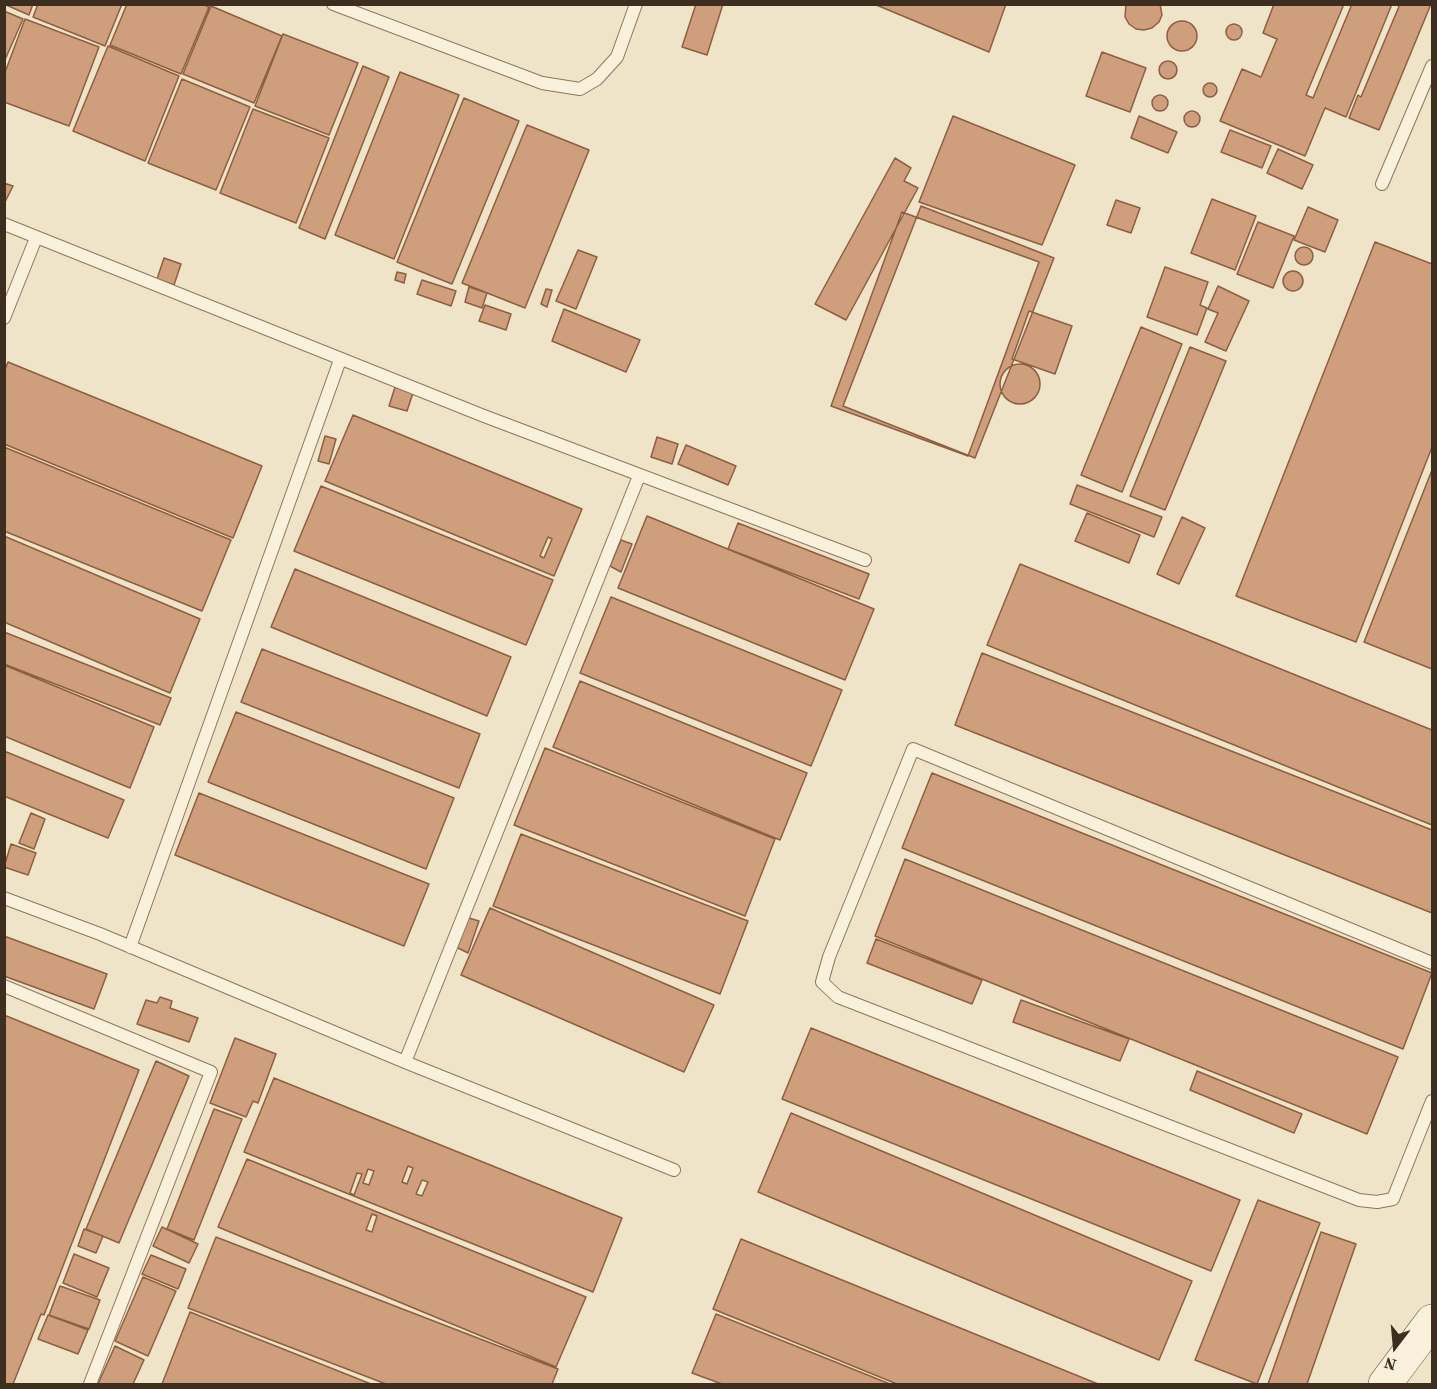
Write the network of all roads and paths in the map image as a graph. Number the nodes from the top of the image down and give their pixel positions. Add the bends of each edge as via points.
1 (333, 4) edge
2 (636, 4) edge
3 (1432, 66) edge
4 (1382, 184) dead end
5 (4, 224) edge
6 (36, 238) junction
7 (4, 318) edge
8 (340, 360) junction
9 (639, 476) junction
10 (865, 560) dead end
11 (4, 898) edge
12 (130, 947) junction
13 (1432, 963) edge
14 (4, 986) edge
15 (405, 1062) junction
16 (1432, 1101) edge
17 (674, 1170) dead end
18 (1432, 1321) edge
19 (90, 1384) edge
20 (1385, 1384) edge

1 - 2 lane via 542,83 580,89 597,79 617,57
3 - 4 lane
5 - 6 lane
6 - 7 lane
6 - 8 lane
8 - 9 lane
8 - 12 lane
9 - 10 lane
9 - 15 lane
11 - 12 lane
12 - 15 lane
13 - 16 lane via 913,749 822,982 838,997 1359,1200 1393,1199
14 - 19 lane via 211,1072
15 - 17 lane
18 - 20 main road

